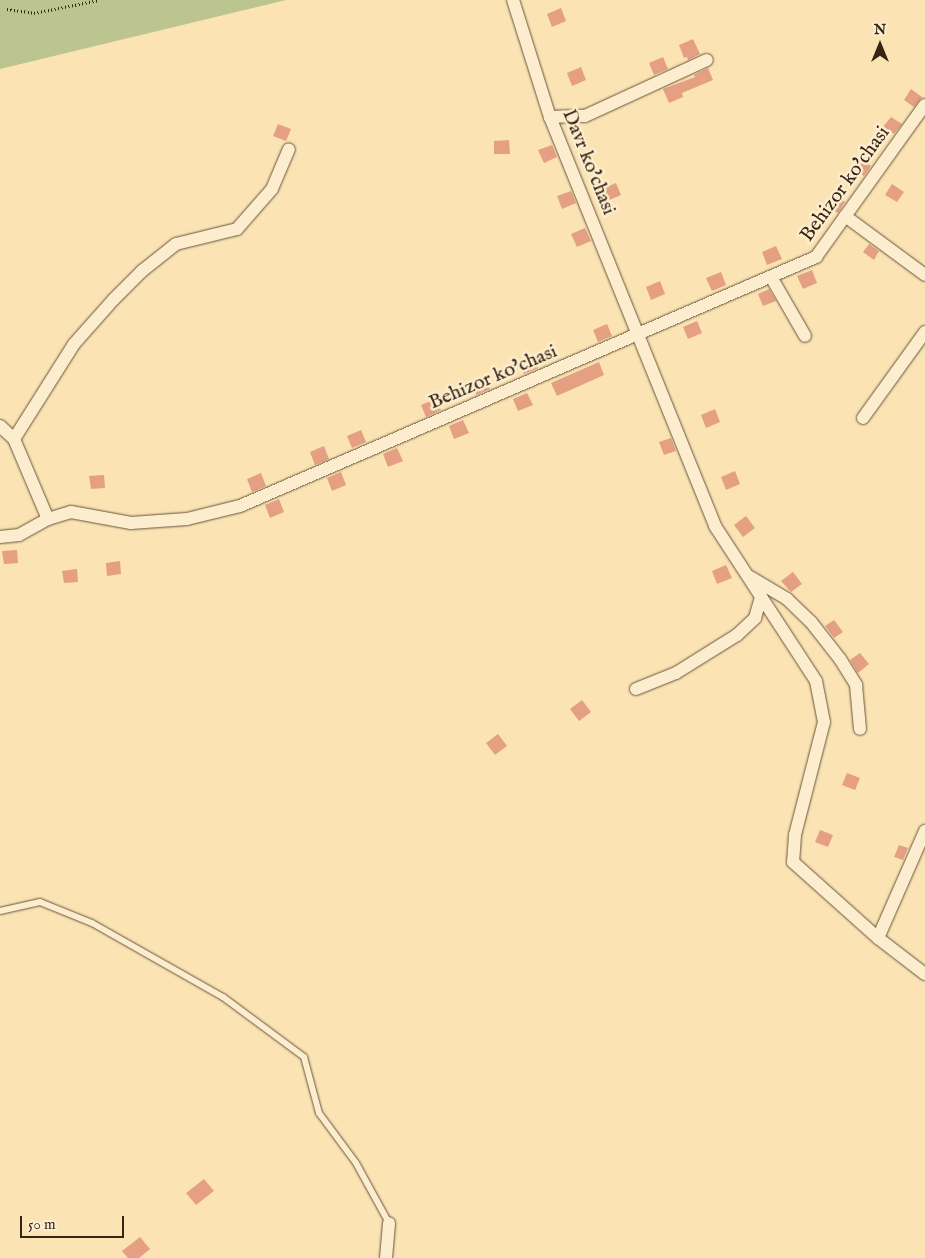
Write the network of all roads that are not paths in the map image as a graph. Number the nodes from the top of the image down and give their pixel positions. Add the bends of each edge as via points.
1 (513, 0) edge
2 (707, 60) dead end
3 (925, 104) edge
4 (550, 117) junction
5 (290, 148) dead end
6 (846, 216) junction
7 (925, 275) edge
8 (771, 277) junction
9 (925, 332) edge
10 (639, 334) junction
11 (805, 336) dead end
12 (863, 418) dead end
13 (0, 426) edge
14 (14, 439) junction
15 (48, 519) junction
16 (0, 537) edge
17 (748, 576) junction
18 (761, 597) junction
19 (636, 689) dead end
20 (860, 729) dead end
21 (925, 831) edge
22 (0, 911) edge
23 (878, 938) junction
24 (925, 974) edge
25 (389, 1223) joint
26 (386, 1258) edge

1 - 4 street, Davr ko'chasi
2 - 4 street via 585,116
3 - 6 street, Behizor ko'chasi
4 - 10 street, Davr ko'chasi
5 - 14 street via 272,188 237,228 176,244 114,299 74,344
6 - 7 street
6 - 8 street, Behizor ko'chasi via 816,257
8 - 10 street, Behizor ko'chasi
8 - 11 street
9 - 12 street
10 - 15 street, Behizor ko'chasi via 240,506 187,519 131,522 71,512
10 - 17 street, Davr ko'chasi via 715,526
13 - 14 street
14 - 15 street
15 - 16 street, Behizor ko'chasi via 19,535
17 - 18 street, Davr ko'chasi
17 - 20 street via 787,599 811,622 840,659 856,685
18 - 19 street via 755,618 737,635 676,673
18 - 23 street, Davr ko'chasi via 816,680 824,722 795,835 793,862
21 - 23 street
22 - 25 lane via 40,902 92,924 223,997 304,1057 319,1113 356,1163
23 - 24 street
25 - 26 street

